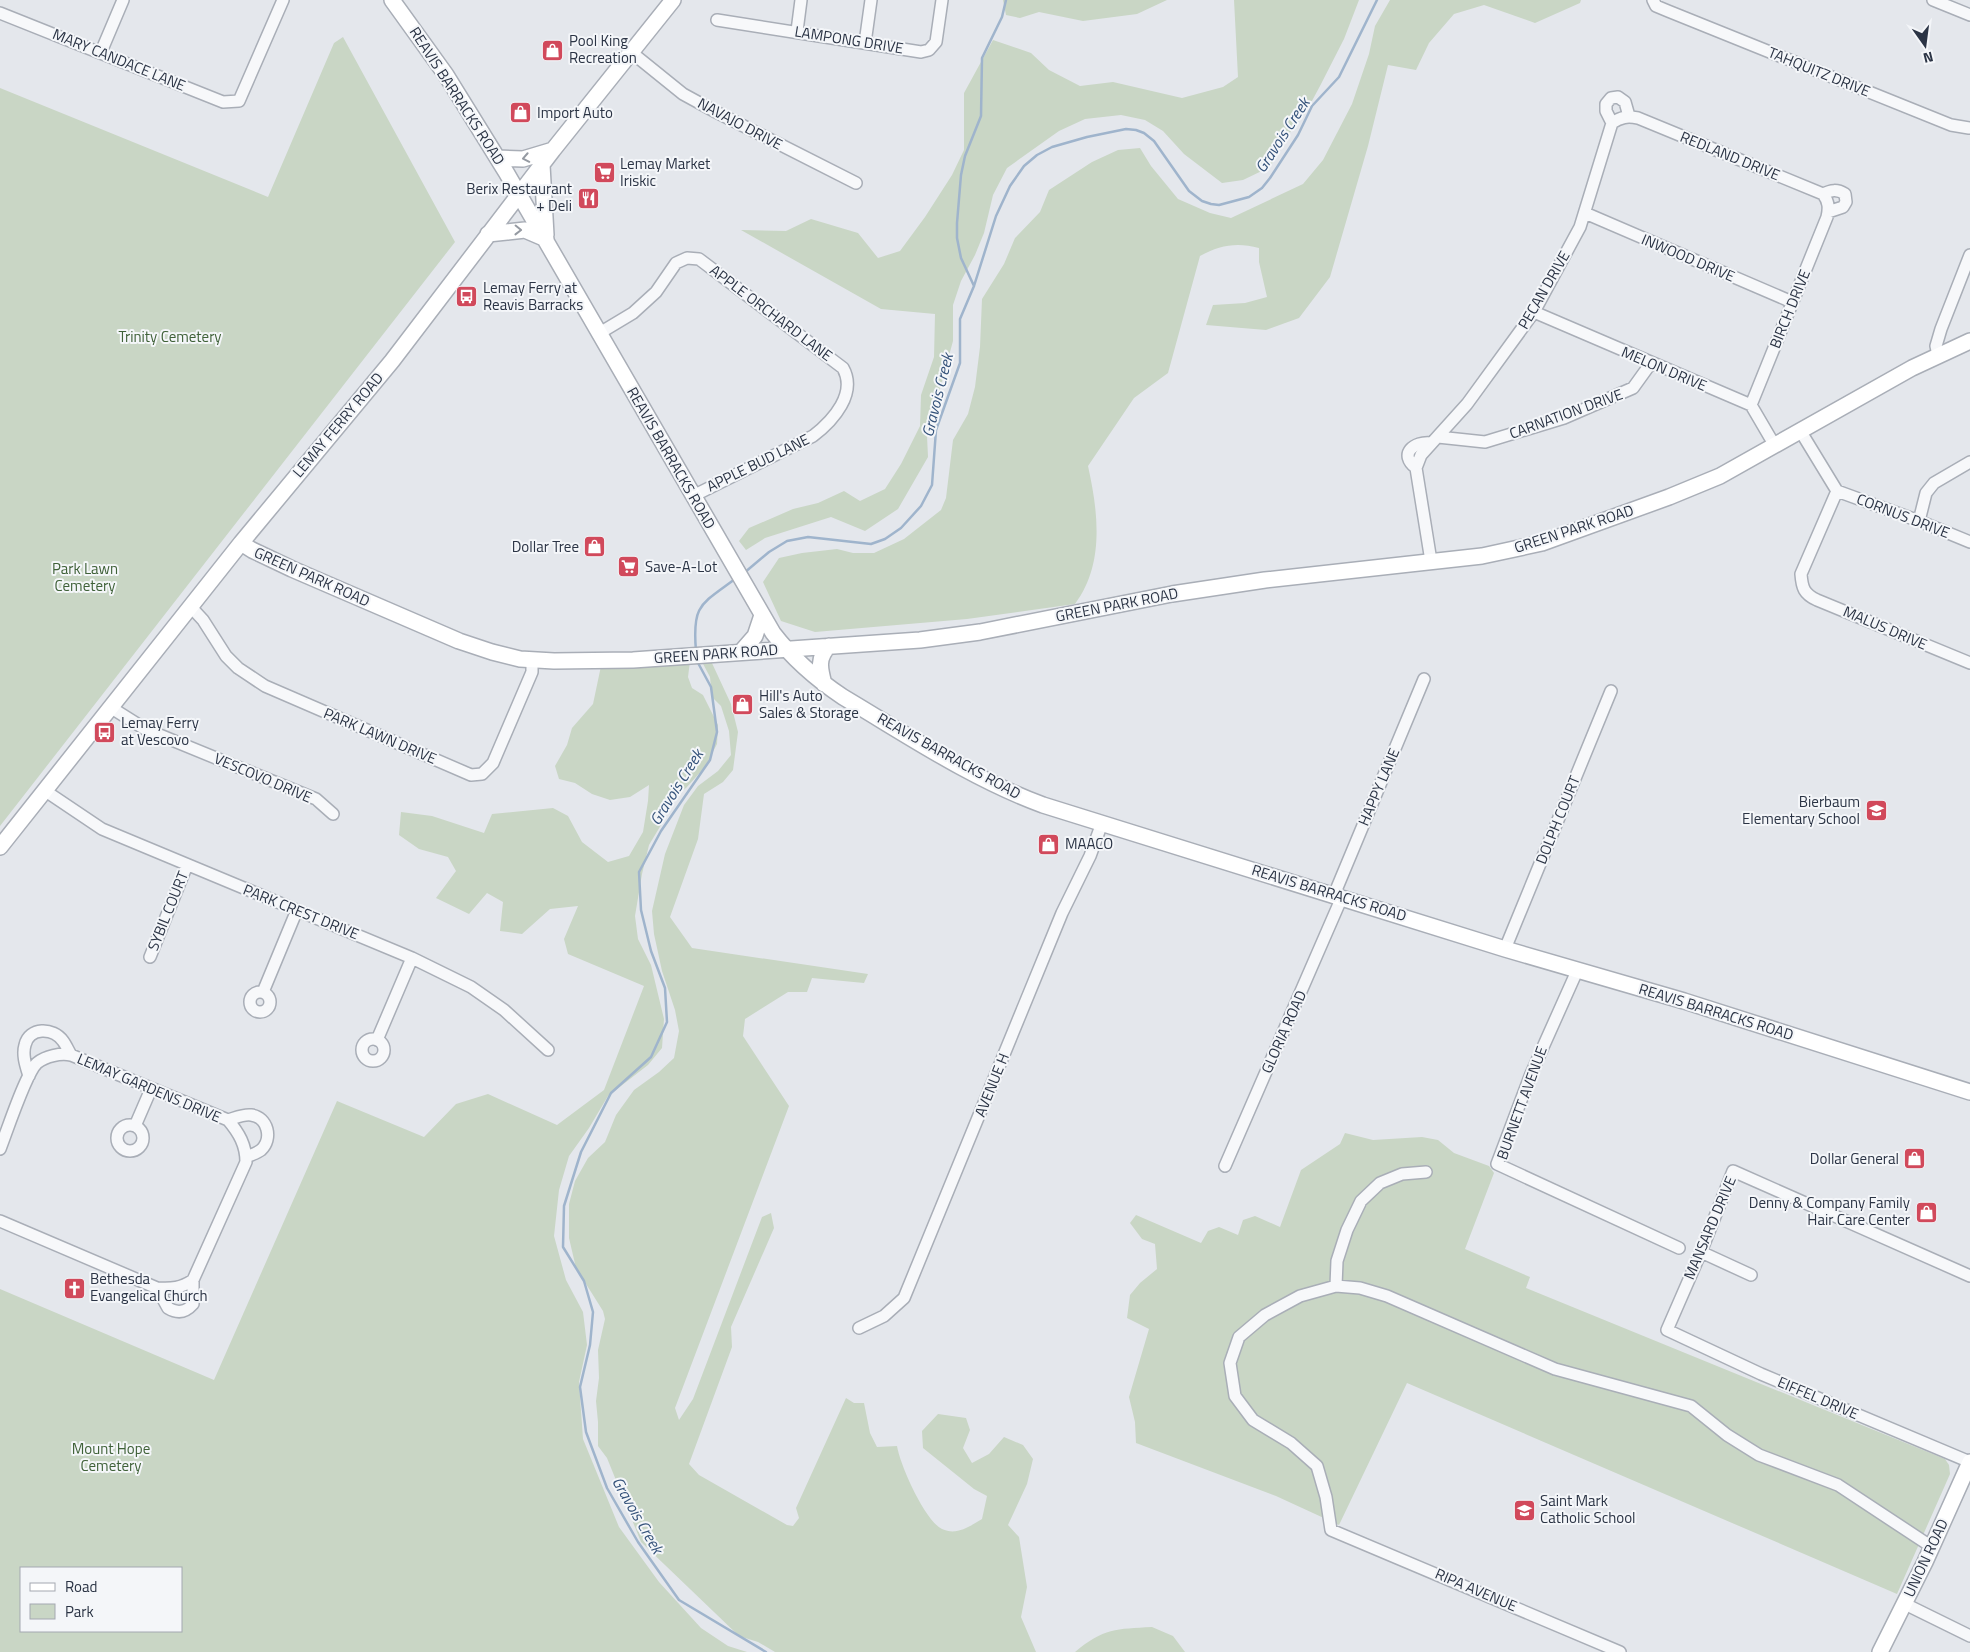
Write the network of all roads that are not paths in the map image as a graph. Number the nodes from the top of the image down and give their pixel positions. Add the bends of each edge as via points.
1 (124, 0) edge
2 (282, 0) edge
3 (392, 0) edge
4 (673, 0) edge
5 (801, 0) edge
6 (871, 0) edge
7 (942, 0) edge
8 (1653, 0) edge
9 (1933, 0) edge
10 (0, 13) edge
11 (1970, 15) edge
12 (717, 20) dead end
13 (797, 31) junction
14 (865, 43) junction
15 (101, 52) junction
16 (631, 52) junction
17 (1620, 119) joint
18 (1970, 128) edge
19 (553, 150) junction
20 (498, 158) junction
21 (542, 165) junction
22 (856, 183) dead end
23 (519, 194) junction
24 (1825, 197) junction
25 (1828, 212) junction
26 (1585, 214) junction
27 (488, 234) junction
28 (546, 239) junction
29 (1970, 255) edge
30 (1792, 302) junction
31 (1534, 312) junction
32 (598, 334) junction
33 (1970, 341) edge
34 (1938, 355) junction
35 (1651, 364) junction
36 (848, 376) joint
37 (1751, 405) junction
38 (1801, 432) junction
39 (1435, 440) junction
40 (1775, 446) junction
41 (1970, 462) edge
42 (1837, 490) junction
43 (693, 496) junction
44 (1919, 521) junction
45 (1970, 542) edge
46 (240, 543) junction
47 (1431, 561) junction
48 (190, 606) junction
49 (760, 612) junction
50 (829, 646) junction
51 (785, 649) junction
52 (741, 652) junction
53 (532, 660) junction
54 (1970, 663) edge
55 (1424, 679) dead end
56 (824, 684) junction
57 (1611, 691) dead end
58 (110, 707) junction
59 (44, 790) junction
60 (334, 814) dead end
61 (1102, 823) junction
62 (0, 847) edge
63 (187, 865) junction
64 (1338, 896) junction
65 (297, 910) junction
66 (1505, 949) junction
67 (150, 958) dead end
68 (412, 958) junction
69 (1577, 970) junction
70 (264, 992) dead end
71 (377, 1040) dead end
72 (548, 1050) dead end
73 (71, 1055) junction
74 (29, 1076) junction
75 (151, 1088) junction
76 (1970, 1092) edge
77 (228, 1120) junction
78 (135, 1126) dead end
79 (0, 1148) edge
80 (246, 1157) junction
81 (1225, 1166) dead end
82 (1426, 1172) dead end
83 (0, 1220) edge
84 (1679, 1248) dead end
85 (1701, 1252) junction
86 (1751, 1275) dead end
87 (1970, 1276) edge
88 (193, 1280) junction
89 (1336, 1286) junction
90 (157, 1288) junction
91 (859, 1328) dead end
92 (1668, 1330) joint
93 (1970, 1462) edge
94 (1932, 1547) junction
95 (1905, 1604) junction
96 (1970, 1636) edge
97 (1620, 1652) edge
98 (1880, 1652) edge

1 - 15 street
2 - 15 street, MARY CANDACE LANE via 240,101 223,102
3 - 20 main road, REAVIS BARRACKS ROAD via 446,75
4 - 16 main road, LEMAY FERRY ROAD
5 - 13 street
6 - 14 street
7 - 14 street, LAMPONG DRIVE via 936,42 929,50 921,52
8 - 18 street, TAHQUITZ DRIVE via 1656,6 1668,11 1952,125
9 - 11 street
10 - 15 street, MARY CANDACE LANE
12 - 13 street, LAMPONG DRIVE
13 - 14 street, LAMPONG DRIVE
16 - 19 main road, LEMAY FERRY ROAD
16 - 22 street, NAVAJO DRIVE via 683,94
17 - 24 street, REDLAND DRIVE via 1638,118
17 - 26 street, PECAN DRIVE
19 -> 20 main road via 523,159
19 - 21 main road, LEMAY FERRY ROAD
20 - 23 main road, REAVIS BARRACKS ROAD
21 - 23 main road, LEMAY FERRY ROAD
21 - 28 main road
23 - 27 main road, LEMAY FERRY ROAD
23 - 28 main road, REAVIS BARRACKS ROAD
24 - 25 street, BIRCH DRIVE
24 - 25 street via 1829,191 1840,190 1845,194 1843,207
25 - 30 street, BIRCH DRIVE
26 - 30 street, INWOOD DRIVE
26 - 31 street, PECAN DRIVE
27 -> 28 main road via 524,230
27 - 46 main road, LEMAY FERRY ROAD via 392,360
28 - 32 main road, REAVIS BARRACKS ROAD
29 - 34 street via 1941,329 1936,346
30 - 37 street, BIRCH DRIVE
31 - 35 street, MELON DRIVE
31 - 39 street, PECAN DRIVE via 1467,404
32 - 36 street, APPLE ORCHARD LANE via 633,313 656,292 676,263 687,258 698,259 844,368
32 - 43 main road, REAVIS BARRACKS ROAD
33 - 34 main road, GREEN PARK ROAD
34 - 38 main road, GREEN PARK ROAD
35 - 37 street, MELON DRIVE
35 - 39 street, CARNATION DRIVE via 1633,388 1564,418 1485,442
36 - 43 street, APPLE BUD LANE via 847,396 814,436
37 - 40 street
38 - 40 main road, GREEN PARK ROAD
38 - 42 street
39 - 47 street, PECAN DRIVE via 1421,455 1416,468
40 - 47 main road, GREEN PARK ROAD via 1698,486 1566,535 1501,553
41 - 44 street via 1934,483 1926,493
42 - 44 street, CORNUS DRIVE
42 - 54 street, MALUS DRIVE via 1801,574 1802,588 1808,596
43 - 49 main road, REAVIS BARRACKS ROAD
44 - 45 street, CORNUS DRIVE
46 - 48 main road, LEMAY FERRY ROAD
46 - 53 main road, GREEN PARK ROAD via 459,641
47 - 50 main road, GREEN PARK ROAD via 1172,594 949,636
48 - 53 street, PARK LAWN DRIVE via 226,656 265,686 472,775 482,774 493,763 532,672
48 - 58 main road, LEMAY FERRY ROAD
49 - 51 main road, REAVIS BARRACKS ROAD
49 - 52 main road via 755,636
50 - 51 main road, GREEN PARK ROAD
50 - 56 main road via 820,661
51 - 52 main road, GREEN PARK ROAD
51 - 56 main road, REAVIS BARRACKS ROAD
52 - 53 main road, GREEN PARK ROAD via 603,661
55 - 64 street, HAPPY LANE
56 - 61 main road, REAVIS BARRACKS ROAD via 1000,787
57 - 66 street, DOLPH COURT
58 - 59 main road, LEMAY FERRY ROAD
58 - 60 street, VESCOVO DRIVE via 145,729 316,799
59 - 62 main road, LEMAY FERRY ROAD
59 - 63 street, PARK CREST DRIVE via 96,826
61 - 64 main road, REAVIS BARRACKS ROAD
61 - 91 street, AVENUE H via 904,1298 884,1316
63 - 65 street, PARK CREST DRIVE
63 - 67 street, SYBIL COURT
64 - 66 main road, REAVIS BARRACKS ROAD
64 - 81 street, GLORIA ROAD
65 - 68 street, PARK CREST DRIVE
65 - 70 street
66 - 69 main road, REAVIS BARRACKS ROAD
68 - 71 street
68 - 72 street, PARK CREST DRIVE via 472,988 504,1010
69 - 76 main road, REAVIS BARRACKS ROAD
69 - 84 street, BURNETT AVENUE via 1530,1074 1497,1164
73 - 74 street, LEMAY GARDENS DRIVE via 62,1054 38,1063
73 - 74 street, LEMAY GARDENS DRIVE via 63,1040 55,1034 37,1031 29,1036 23,1052
73 - 75 street, LEMAY GARDENS DRIVE
74 - 79 street, LEMAY GARDENS DRIVE
75 - 77 street, LEMAY GARDENS DRIVE
75 - 78 street
77 - 80 street, LEMAY GARDENS DRIVE via 242,1140
77 - 80 street, LEMAY GARDENS DRIVE via 250,1114 263,1121 268,1136 266,1144 260,1151
80 - 88 street
82 - 89 street via 1402,1174 1380,1183 1361,1200 1337,1261
83 - 90 street
85 - 86 street
85 - 87 street, MANSARD DRIVE via 1733,1171
85 - 92 street, MANSARD DRIVE
88 - 90 street via 172,1289
88 - 90 street via 193,1304 180,1312 168,1308
89 - 94 street via 1360,1288 1387,1296 1555,1369 1691,1406 1759,1455 1838,1485
89 - 97 street, RIPA AVENUE via 1300,1296 1265,1316 1239,1337 1230,1363 1235,1396 1253,1420 1291,1442 1317,1466 1331,1530
92 - 93 street, EIFFEL DRIVE via 1761,1374
93 - 94 main road, UNION ROAD
94 - 95 main road, UNION ROAD
95 - 96 street
95 - 98 main road, UNION ROAD

